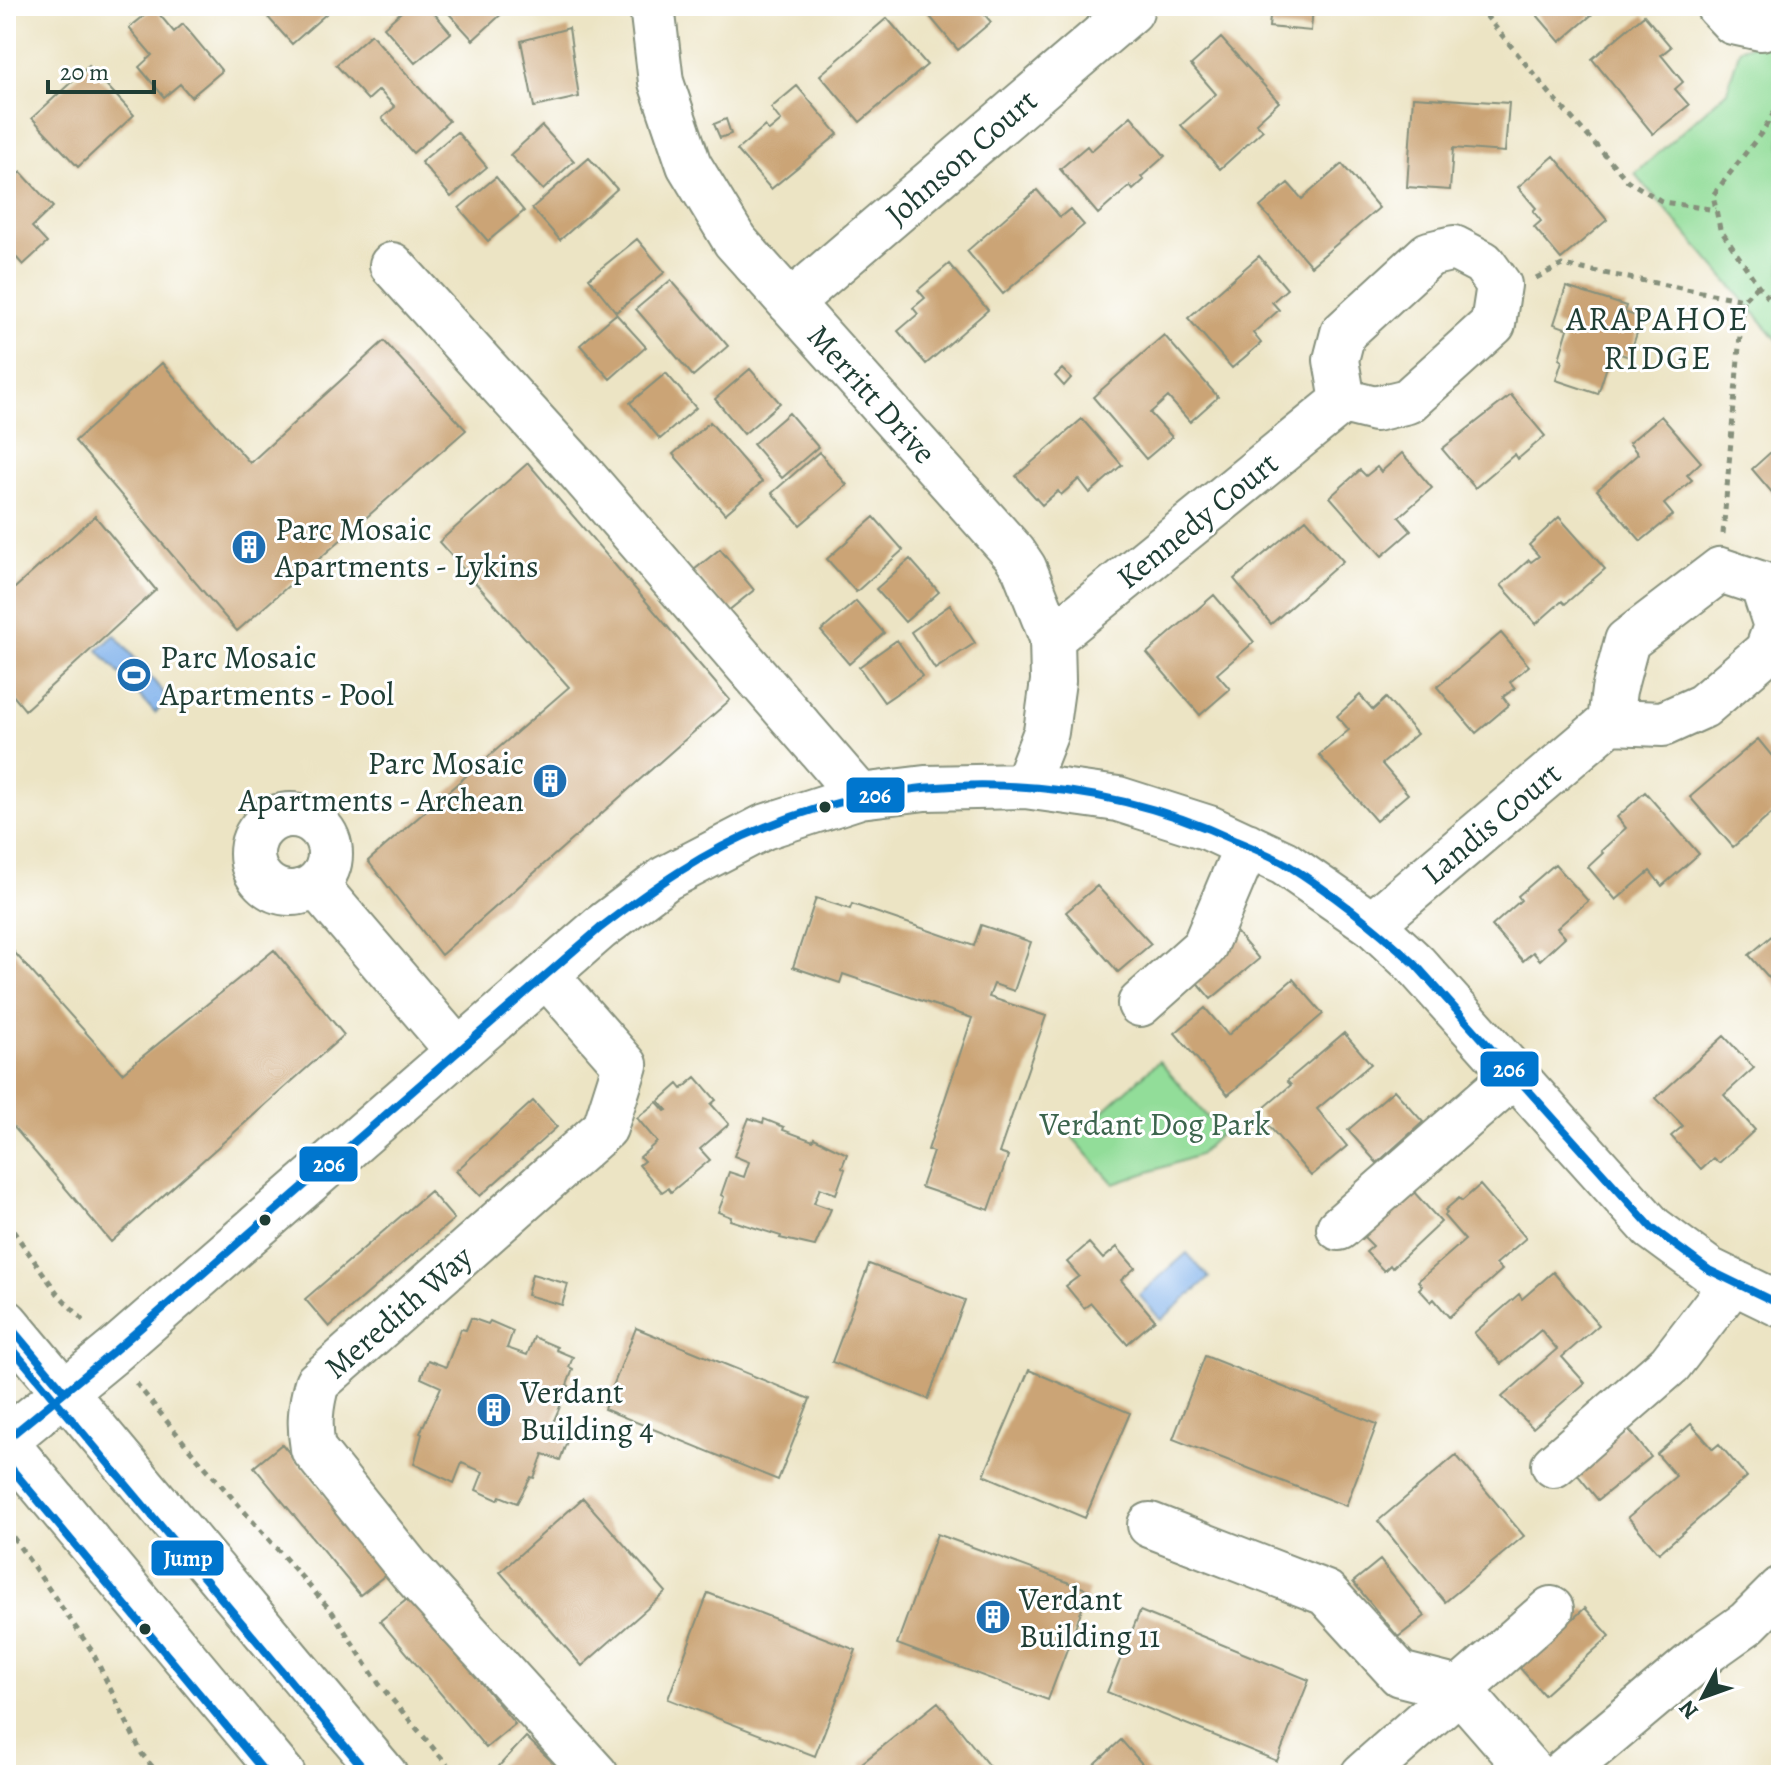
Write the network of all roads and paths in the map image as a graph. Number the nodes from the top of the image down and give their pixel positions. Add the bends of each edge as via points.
1 (652, 6) edge
2 (1478, 6) edge
3 (1718, 6) edge
4 (1132, 8) edge
5 (1781, 21) edge
6 (1781, 102) edge
7 (1716, 210) junction
8 (392, 265) dead end
9 (1758, 285) junction
10 (1499, 295) junction
11 (1743, 300) junction
12 (790, 303) junction
13 (1781, 313) edge
14 (1343, 401) junction
15 (1720, 570) junction
16 (1052, 638) junction
17 (1610, 722) junction
18 (1025, 786) junction
19 (860, 796) junction
20 (1247, 845) junction
21 (316, 885) dead end
22 (1372, 924) junction
23 (546, 975) junction
24 (1140, 1004) dead end
25 (458, 1051) junction
26 (1514, 1075) junction
27 (6, 1221) edge
28 (1339, 1228) dead end
29 (1733, 1282) junction
30 (1781, 1305) edge
31 (6, 1322) edge
32 (113, 1352) junction
33 (64, 1391) junction
34 (6, 1441) edge
35 (1554, 1465) dead end
36 (1150, 1525) dead end
37 (6, 1527) edge
38 (1781, 1589) edge
39 (1551, 1609) dead end
40 (1459, 1689) junction
41 (588, 1767) edge
42 (159, 1775) edge
43 (283, 1775) edge
44 (385, 1775) edge
45 (456, 1775) edge
46 (622, 1775) edge
47 (1363, 1775) edge
48 (1534, 1775) edge
49 (1560, 1775) edge

1 - 12 street, Merritt Drive via 661,82 689,165 735,241
2 - 7 path via 1628,181 1663,202
3 - 5 street via 1733,22 1761,28
4 - 12 street, Johnson Court
6 - 7 path via 1713,195
7 - 9 path via 1720,229
8 - 19 street via 579,471
9 - 11 path
9 - 13 path
10 - 11 path via 1562,265
10 - 14 street via 1493,324 1408,401 1375,409
10 - 14 street via 1499,285 1483,263 1454,248 1429,254 1343,333 1336,360
11 - 15 path
12 - 16 street, Merritt Drive via 1014,553
14 - 16 street, Kennedy Court
15 - 17 street via 1627,641
15 - 17 street via 1762,584 1776,626 1767,651 1703,706 1663,724
16 - 18 street, Merritt Drive via 1046,732
17 - 22 street, Landis Court
18 - 19 street via 925,788
18 - 20 street via 1118,799
19 - 23 street via 764,827 666,878
20 - 22 street via 1284,863
20 - 24 street via 1204,947
21 - 25 street
22 - 26 street
23 - 25 street
23 - 41 street, Meredith Way via 625,1065 605,1128 317,1383 309,1426 313,1449 391,1546
25 - 32 street
26 - 28 street
26 - 29 street via 1652,1228
27 - 32 path via 58,1294
29 - 30 street
29 - 35 street via 1670,1364
31 - 33 street
32 - 33 street
32 - 45 path via 186,1445 333,1613 379,1684
33 - 34 street
33 - 44 street
34 - 43 street
36 - 40 street via 1326,1593 1400,1674
37 - 42 path via 92,1651 142,1754
38 - 49 street via 1747,1623
39 - 40 street
40 - 47 street
40 - 48 street
41 - 46 street

